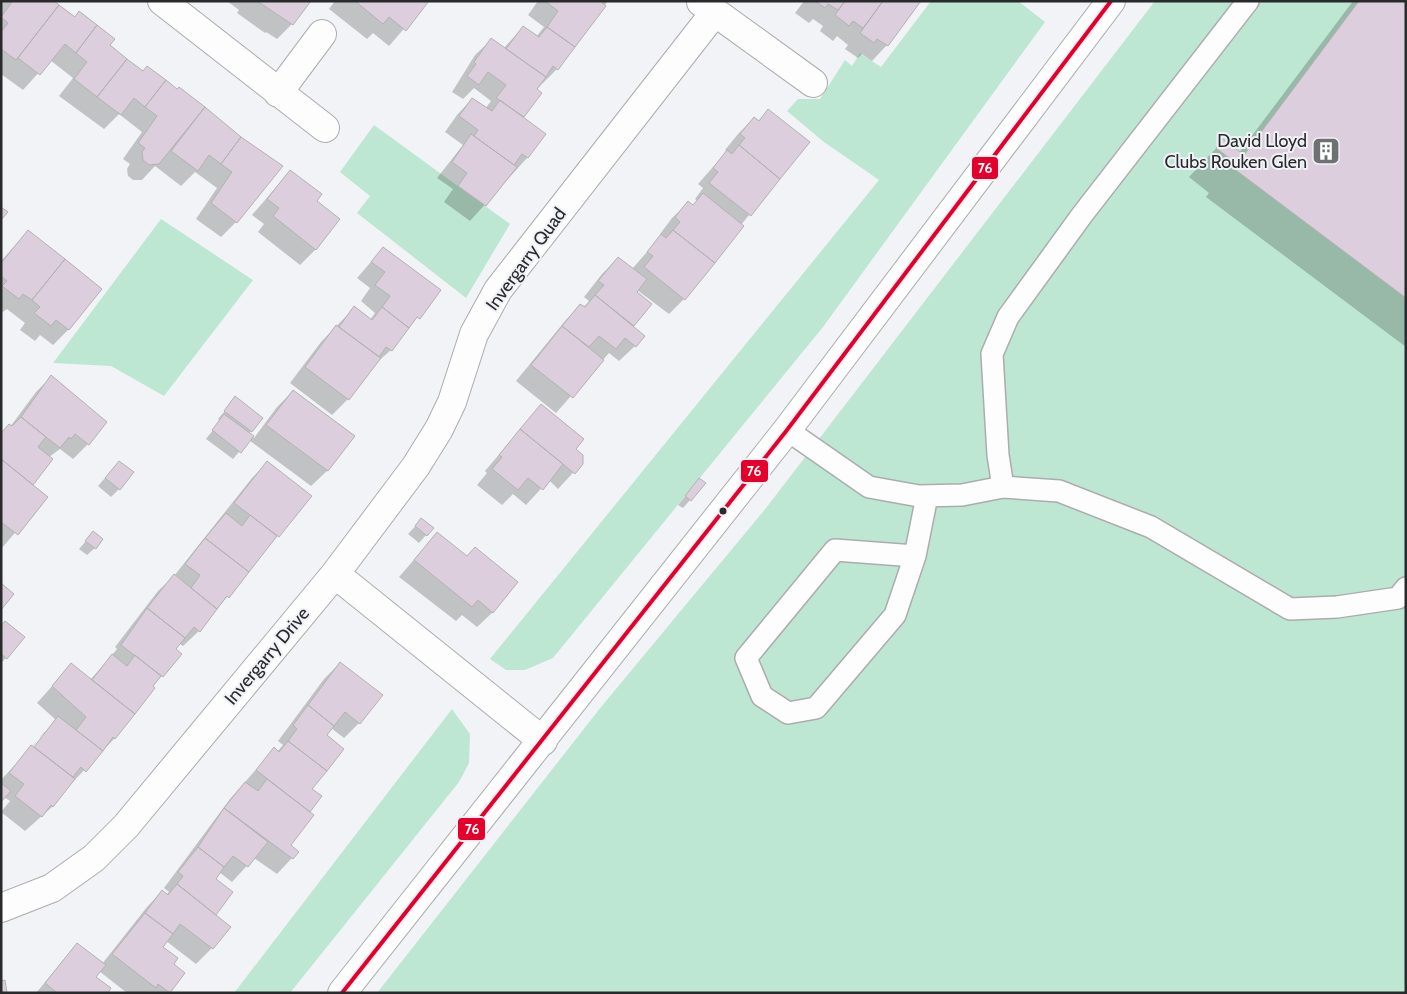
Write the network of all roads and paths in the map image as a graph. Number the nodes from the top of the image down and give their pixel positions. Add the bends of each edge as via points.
1 (162, 1) edge
2 (1111, 1) edge
3 (1248, 1) edge
4 (708, 7) edge
5 (322, 34) dead end
6 (813, 83) dead end
7 (278, 92) junction
8 (325, 128) dead end
9 (787, 430) junction
10 (1003, 486) junction
11 (927, 496) junction
12 (915, 556) junction
13 (335, 574) junction
14 (1406, 588) edge
15 (543, 741) junction
16 (1, 908) edge
17 (342, 993) edge

1 - 7 street
2 - 9 street
3 - 10 lane via 1082,215 1008,317 992,354
4 - 6 street, Invergarry Quad
4 - 13 street, Invergarry Quad via 498,290 474,334 452,402 439,429 416,466
5 - 7 street
7 - 8 street
9 - 11 lane via 869,486
9 - 15 street
10 - 11 lane via 962,495
10 - 14 lane via 1059,491 1151,527 1290,609 1337,607 1398,598
11 - 12 lane
12 - 12 lane via 895,615 816,708 788,713 762,696 746,658 836,550
13 - 15 street
13 - 16 street, Invergarry Drive via 94,858 52,888
15 - 17 street

